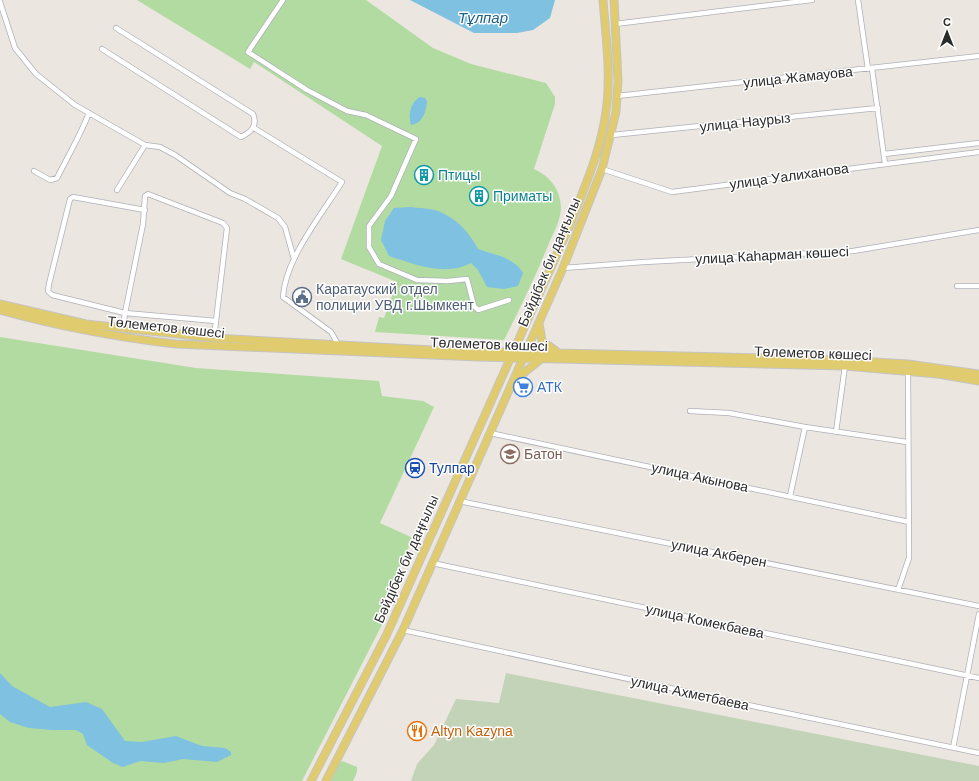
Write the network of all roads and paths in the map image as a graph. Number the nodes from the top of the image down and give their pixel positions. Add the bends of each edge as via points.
1 (284, 0) edge
2 (603, 0) edge
3 (614, 0) edge
4 (812, 0) edge
5 (858, 0) edge
6 (0, 2) edge
7 (616, 24) junction
8 (116, 28) dead end
9 (102, 48) dead end
10 (979, 56) edge
11 (870, 69) junction
12 (617, 96) junction
13 (878, 108) junction
14 (89, 113) junction
15 (254, 128) junction
16 (612, 135) junction
17 (979, 143) edge
18 (145, 145) junction
19 (979, 152) edge
20 (884, 154) junction
21 (885, 164) junction
22 (602, 169) junction
23 (34, 171) dead end
24 (117, 190) dead end
25 (145, 210) junction
26 (979, 230) edge
27 (294, 259) junction
28 (563, 268) junction
29 (957, 286) dead end
30 (979, 286) edge
31 (509, 300) dead end
32 (0, 304) edge
33 (0, 310) edge
34 (124, 313) junction
35 (216, 321) junction
36 (538, 323) junction
37 (123, 330) junction
38 (214, 338) junction
39 (339, 346) junction
40 (512, 351) junction
41 (526, 351) junction
42 (556, 352) junction
43 (509, 358) junction
44 (522, 358) junction
45 (542, 359) junction
46 (845, 366) junction
47 (908, 370) junction
48 (979, 374) edge
49 (979, 381) edge
50 (512, 383) junction
51 (690, 411) dead end
52 (804, 427) junction
53 (836, 432) junction
54 (490, 433) junction
55 (907, 442) junction
56 (461, 467) junction
57 (473, 471) junction
58 (790, 496) junction
59 (460, 501) junction
60 (909, 522) junction
61 (432, 563) junction
62 (898, 590) junction
63 (979, 606) edge
64 (979, 614) edge
65 (403, 630) junction
66 (968, 676) junction
67 (979, 678) edge
68 (953, 748) junction
69 (979, 753) edge
70 (311, 781) edge
71 (326, 781) edge

1 - 31 street via 248,52 307,90 346,111 366,115 416,139 391,196 370,226 369,247 379,264 417,280 467,279 474,306 478,310
2 - 40 main road, Бәйдібек би даңғылы via 607,59 606,106 596,156 570,225
3 - 7 main road, Бәйдібек би даңғылы
4 - 7 street
5 - 11 street
6 - 14 street via 15,48 36,74
7 - 12 main road, Бәйдібек би даңғылы
8 - 15 street via 253,114
9 - 15 street via 241,137
10 - 11 street, улица Жамауова
11 - 12 street, улица Жамауова
11 - 13 street
12 - 16 main road, Бәйдібек би даңғылы
13 - 16 street, улица Наурыз
13 - 20 street
14 - 18 street
14 - 23 street via 80,136 57,178 50,180
15 - 27 street via 342,182
16 - 22 main road, Бәйдібек би даңғылы
17 - 20 street
18 - 24 street
18 - 27 street via 160,147 230,193 278,218 285,227
19 - 21 street, улица Уалиханова
20 - 21 street
21 - 22 street, улица Уалиханова via 672,192
22 - 28 main road, Бәйдібек би даңғылы
25 - 34 street
25 - 34 street via 73,197 70,199 49,284 48,291 52,295
25 - 35 street via 145,196 148,194 223,223 227,228
26 - 28 street, улица Каһарман көшесі via 853,251
27 - 39 street via 284,285 283,297 331,332
28 - 36 main road, Бәйдібек би даңғылы
29 - 30 street
32 - 37 main road, Төлеметов көшесі
33 - 43 main road, Төлеметов көшесі via 85,330 176,344
34 - 35 street
34 - 37 street
35 - 38 street
36 - 41 main road, Бәйдібек би даңғылы
36 - 42 main road via 542,341
37 - 38 main road, Төлеметов көшесі
38 - 39 main road, Төлеметов көшесі
39 - 40 main road, Төлеметов көшесі
40 - 41 main road, Төлеметов көшесі
40 - 43 main road, Бәйдібек би даңғылы
41 - 42 main road, Төлеметов көшесі
41 - 44 main road, Бәйдібек би даңғылы
42 - 48 main road, Төлеметов көшесі via 842,360 908,364
43 - 44 main road, Төлеметов көшесі
43 - 56 main road, Бәйдібек би даңғылы
44 - 45 main road, Төлеметов көшесі
44 - 50 main road, Бәйдібек би даңғылы
45 - 46 main road, Төлеметов көшесі
45 - 50 main road via 525,370
46 - 47 main road, Төлеметов көшесі
46 - 53 street
47 - 49 main road, Төлеметов көшесі
47 - 55 street
50 - 54 main road, Бәйдібек би даңғылы
51 - 52 street via 729,413
52 - 53 street
52 - 58 street
53 - 55 street
54 - 57 main road, Бәйдібек би даңғылы
54 - 58 street, улица Акынова
55 - 60 street
56 - 57 main road
56 - 70 main road, Бәйдібек би даңғылы via 386,636
57 - 59 main road, Бәйдібек би даңғылы
58 - 60 street, улица Акынова
59 - 61 main road, Бәйдібек би даңғылы
59 - 62 street, улица Акберен
60 - 62 street via 908,558
61 - 65 main road, Бәйдібек би даңғылы
61 - 66 street, улица Комекбаева
62 - 63 street, улица Акберен
64 - 66 street
65 - 68 street, улица Ахметбаева
65 - 71 main road, Бәйдібек би даңғылы
66 - 67 street, улица Комекбаева
66 - 68 street
68 - 69 street, улица Ахметбаева

